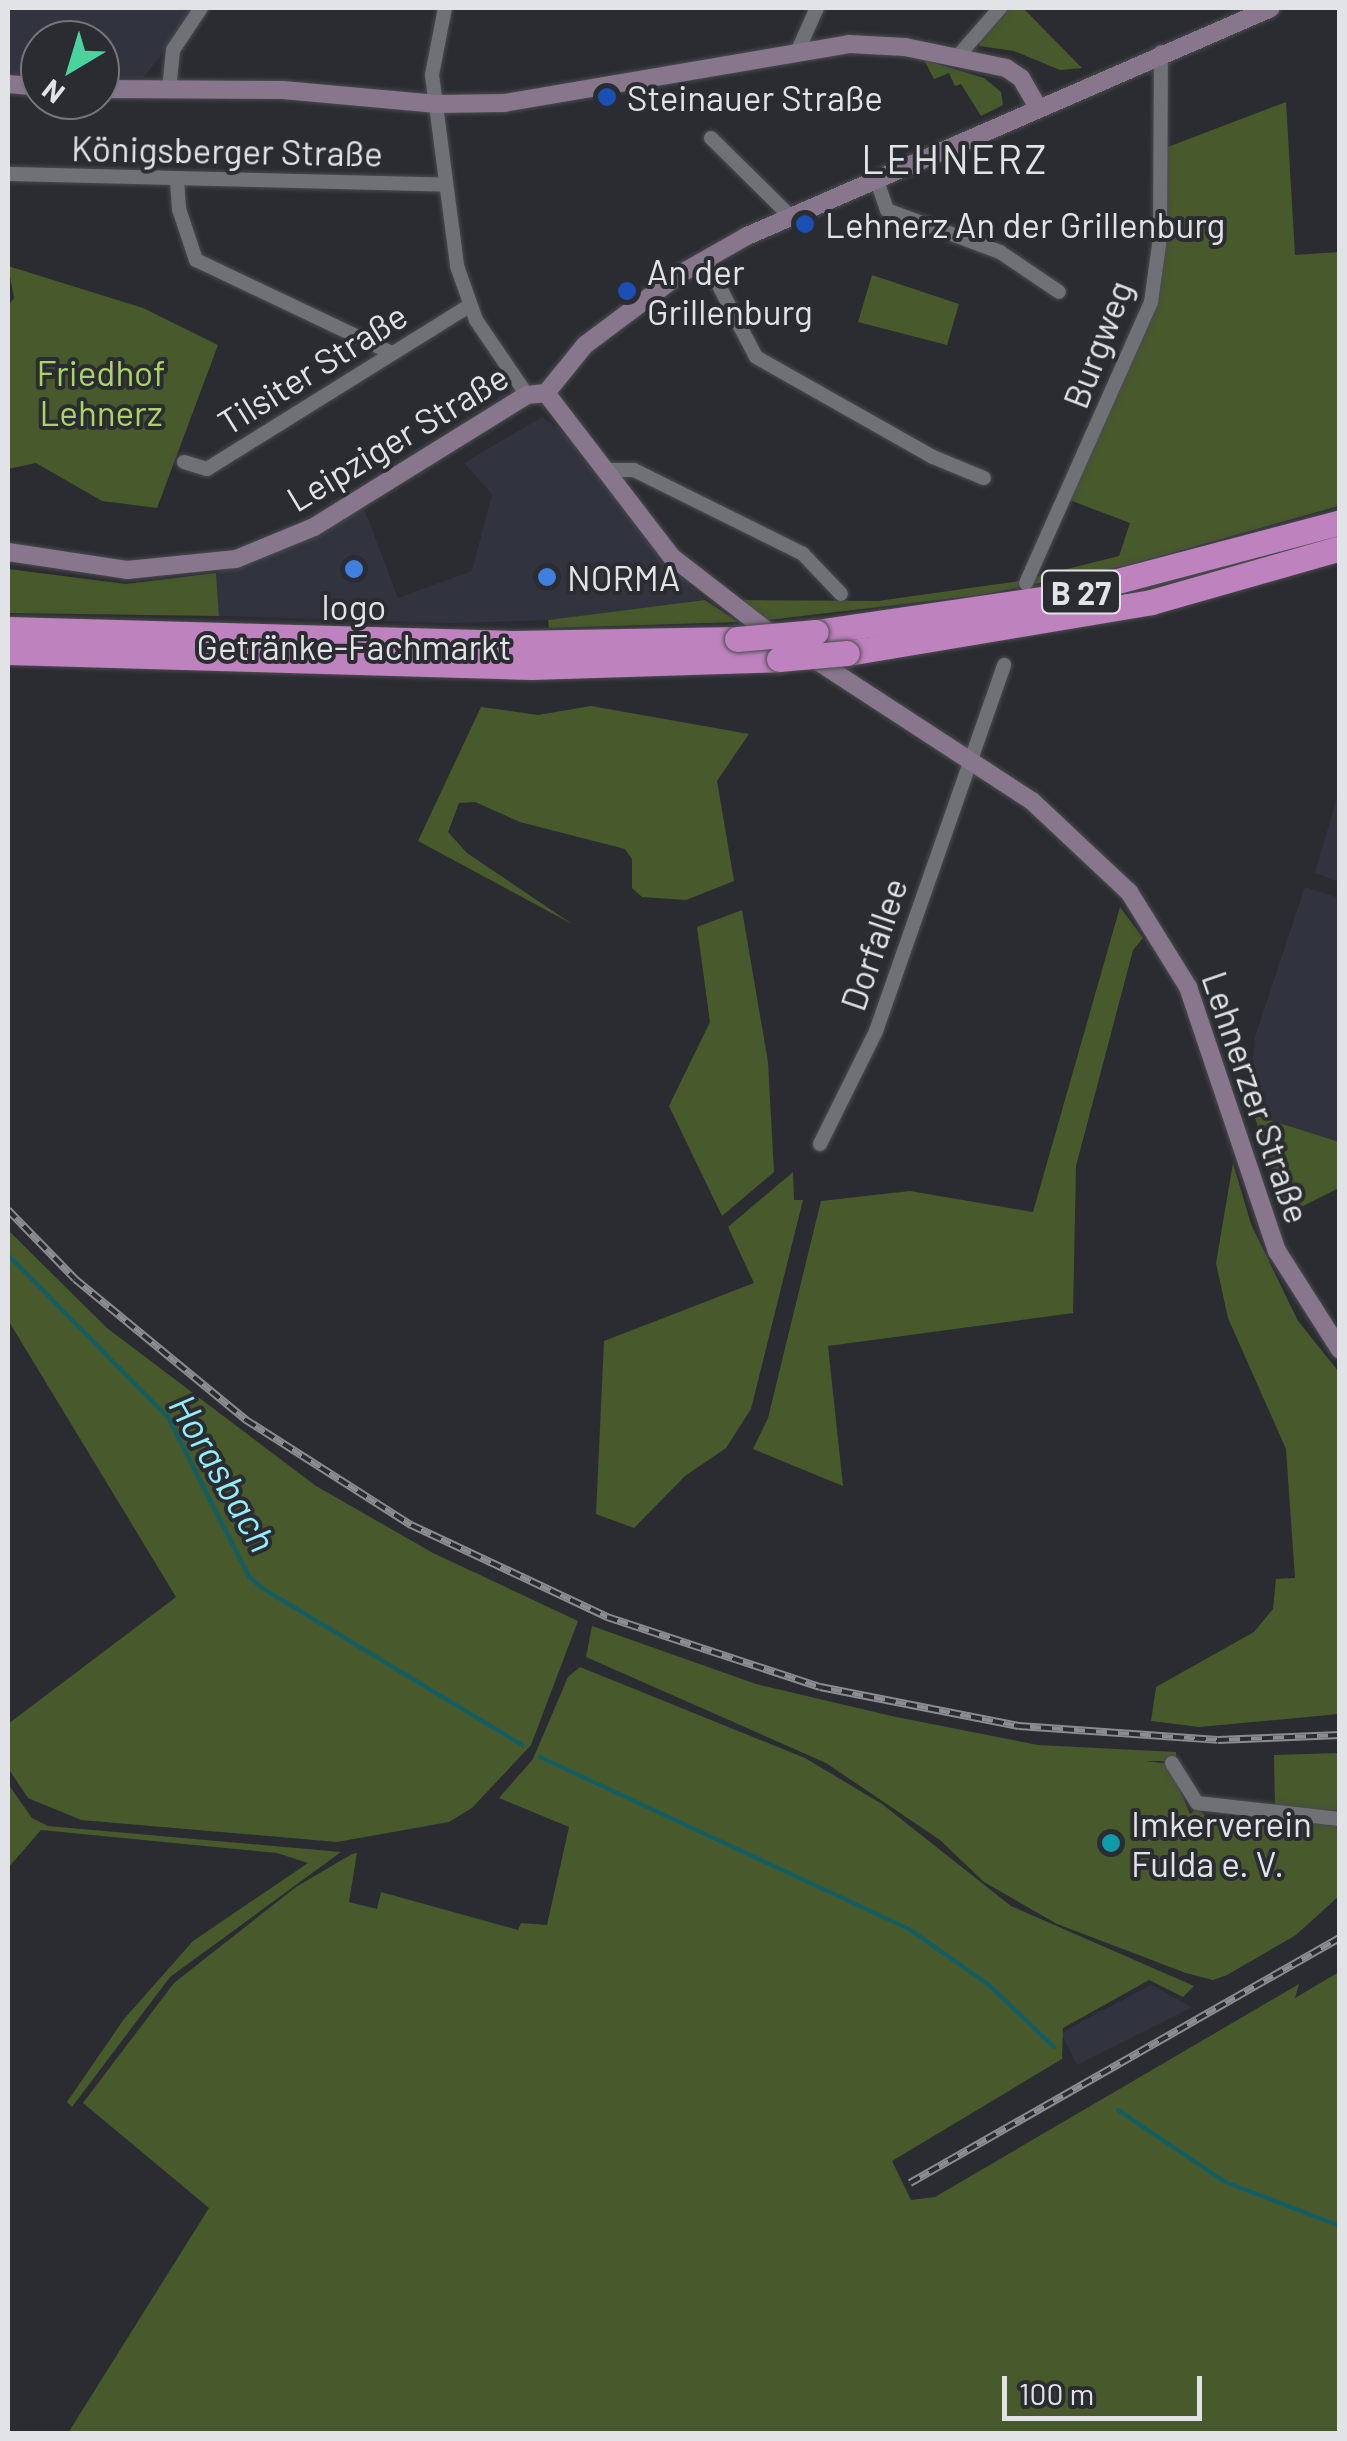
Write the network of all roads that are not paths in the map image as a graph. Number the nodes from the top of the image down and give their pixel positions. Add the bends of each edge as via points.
1 (201, 8) edge
2 (445, 8) edge
3 (816, 8) edge
4 (1000, 8) edge
5 (1271, 8) edge
6 (798, 50) junction
7 (1162, 52) junction
8 (958, 56) junction
9 (120, 89) edge
10 (170, 90) junction
11 (437, 104) junction
12 (1038, 107) junction
13 (710, 138) dead end
14 (8, 174) edge
15 (876, 178) junction
16 (177, 180) junction
17 (444, 185) junction
18 (790, 216) junction
19 (705, 259) junction
20 (1059, 292) dead end
21 (469, 306) junction
22 (390, 352) junction
23 (537, 394) junction
24 (184, 462) dead end
25 (605, 470) junction
26 (984, 478) dead end
27 (1340, 522) edge
28 (1340, 548) edge
29 (8, 552) edge
30 (1026, 583) dead end
31 (841, 594) dead end
32 (8, 629) edge
33 (8, 652) edge
34 (1004, 665) dead end
35 (969, 756) junction
36 (820, 1144) dead end
37 (1340, 1350) edge
38 (1172, 1763) dead end
39 (1340, 1820) edge

1 - 10 street via 173,50
2 - 11 street via 433,46
3 - 6 street
4 - 8 street
5 - 7 main road, Leipziger Straße
6 - 8 main road via 863,44
6 - 11 main road via 529,100
7 - 12 main road, Leipziger Straße
7 - 30 street, Burgweg via 1159,262 1151,302
8 - 12 main road via 1014,72
9 - 10 main road
10 - 11 main road via 283,90
11 - 17 street
12 - 15 main road, Leipziger Straße
13 - 18 street
14 - 16 street, Königsberger Straße
15 - 18 main road, Leipziger Straße
15 - 20 street via 887,210 1000,252
16 - 17 street, Königsberger Straße
16 - 22 street via 196,260
17 - 21 street
18 - 19 main road, Leipziger Straße
19 - 23 main road, Leipziger Straße via 585,345
19 - 26 street via 756,357 933,457
21 - 22 street, Tilsiter Straße
21 - 23 street
22 - 24 street, Tilsiter Straße via 206,469
23 - 25 main road, Lehnerzer Straße
23 - 29 main road, Leipziger Straße via 394,482 299,534 236,559 126,570
25 - 31 street via 634,470 803,554
25 - 35 main road, Lehnerzer Straße via 700,585
27 - 32 highway, B 27, bridge via 1057,597 737,639 512,643
28 - 33 highway, B 27, bridge via 1151,602 779,659 531,667
34 - 35 street
35 - 36 street, Dorfallee via 876,1031
35 - 37 main road, Lehnerzer Straße via 1082,843 1128,892 1175,962 1270,1235
38 - 39 street via 1197,1803

